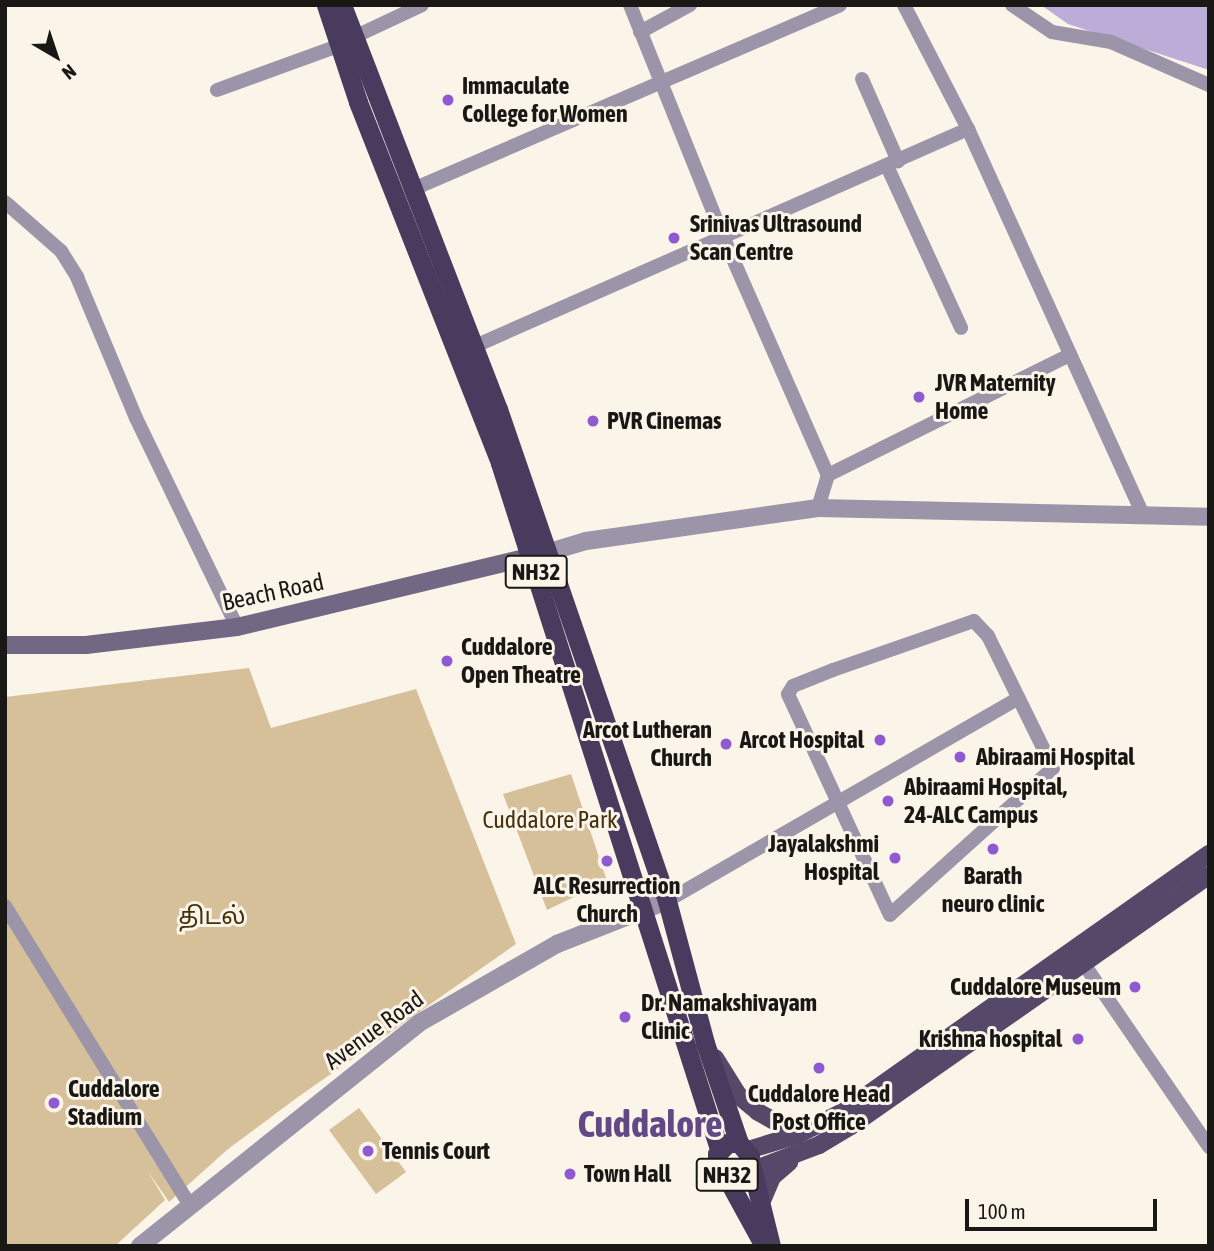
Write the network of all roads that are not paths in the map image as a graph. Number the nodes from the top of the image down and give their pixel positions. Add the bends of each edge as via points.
1 (326, 5) edge
2 (341, 5) edge
3 (422, 5) edge
4 (630, 5) edge
5 (690, 5) edge
6 (840, 5) edge
7 (904, 5) edge
8 (1012, 5) edge
9 (640, 32) junction
10 (346, 41) junction
11 (862, 79) dead end
12 (664, 84) junction
13 (1209, 85) edge
14 (217, 90) dead end
15 (968, 129) junction
16 (893, 163) junction
17 (411, 190) junction
18 (7, 207) edge
19 (722, 234) junction
20 (961, 328) dead end
21 (475, 346) junction
22 (1068, 356) junction
23 (828, 475) junction
24 (818, 508) junction
25 (1142, 513) junction
26 (1209, 517) edge
27 (538, 555) junction
28 (237, 627) junction
29 (5, 645) edge
30 (1019, 698) junction
31 (837, 806) junction
32 (1209, 853) edge
33 (1209, 875) edge
34 (667, 901) junction
35 (5, 906) edge
36 (644, 909) junction
37 (1078, 956) junction
38 (705, 1043) junction
39 (818, 1125) junction
40 (820, 1145) junction
41 (1209, 1147) edge
42 (742, 1162) junction
43 (761, 1203) junction
44 (189, 1204) junction
45 (141, 1246) edge
46 (764, 1246) edge
47 (771, 1246) edge

1 - 10 highway, NH32
2 - 10 highway, NH32
3 - 10 street
4 - 9 street
5 - 9 street
6 - 12 street
7 - 15 street
8 - 13 street via 1052,32 1111,43
9 - 12 street
10 - 14 street
10 - 17 highway, NH32
10 - 27 highway, NH32
11 - 16 street
12 - 17 street
12 - 19 street
15 - 16 street
15 - 22 street
16 - 19 street
16 - 20 street
17 - 21 highway, NH32
18 - 28 street via 61,251 77,277 136,418
19 - 21 street
19 - 23 street
21 - 27 highway, NH32
22 - 23 street
22 - 25 street
23 - 24 street
24 - 25 street
24 - 27 street via 586,541
25 - 26 street
27 - 28 main road, Beach Road
27 - 34 highway, NH32
27 - 36 highway, NH32
28 - 29 main road, Beach Road via 86,645
30 - 31 street
30 - 31 street via 988,636 974,621 793,686 788,694
30 - 31 street via 1053,768 890,915
31 - 34 street
32 - 37 main road
33 - 37 main road
34 - 36 street, Avenue Road
34 - 38 highway, NH32
35 - 44 street
36 - 42 highway, NH32 via 684,1049 719,1149 728,1143
36 - 44 street, Avenue Road via 557,944 419,1023
37 - 39 main road
37 - 40 main road
37 - 41 street
38 - 39 main road via 738,1095 758,1112 780,1124
38 - 42 highway, NH32
39 - 42 main road
40 - 42 main road
40 - 43 main road via 781,1167
42 - 43 highway, NH32
42 - 46 highway, NH32
43 - 47 highway, NH32
44 - 45 street, Avenue Road

